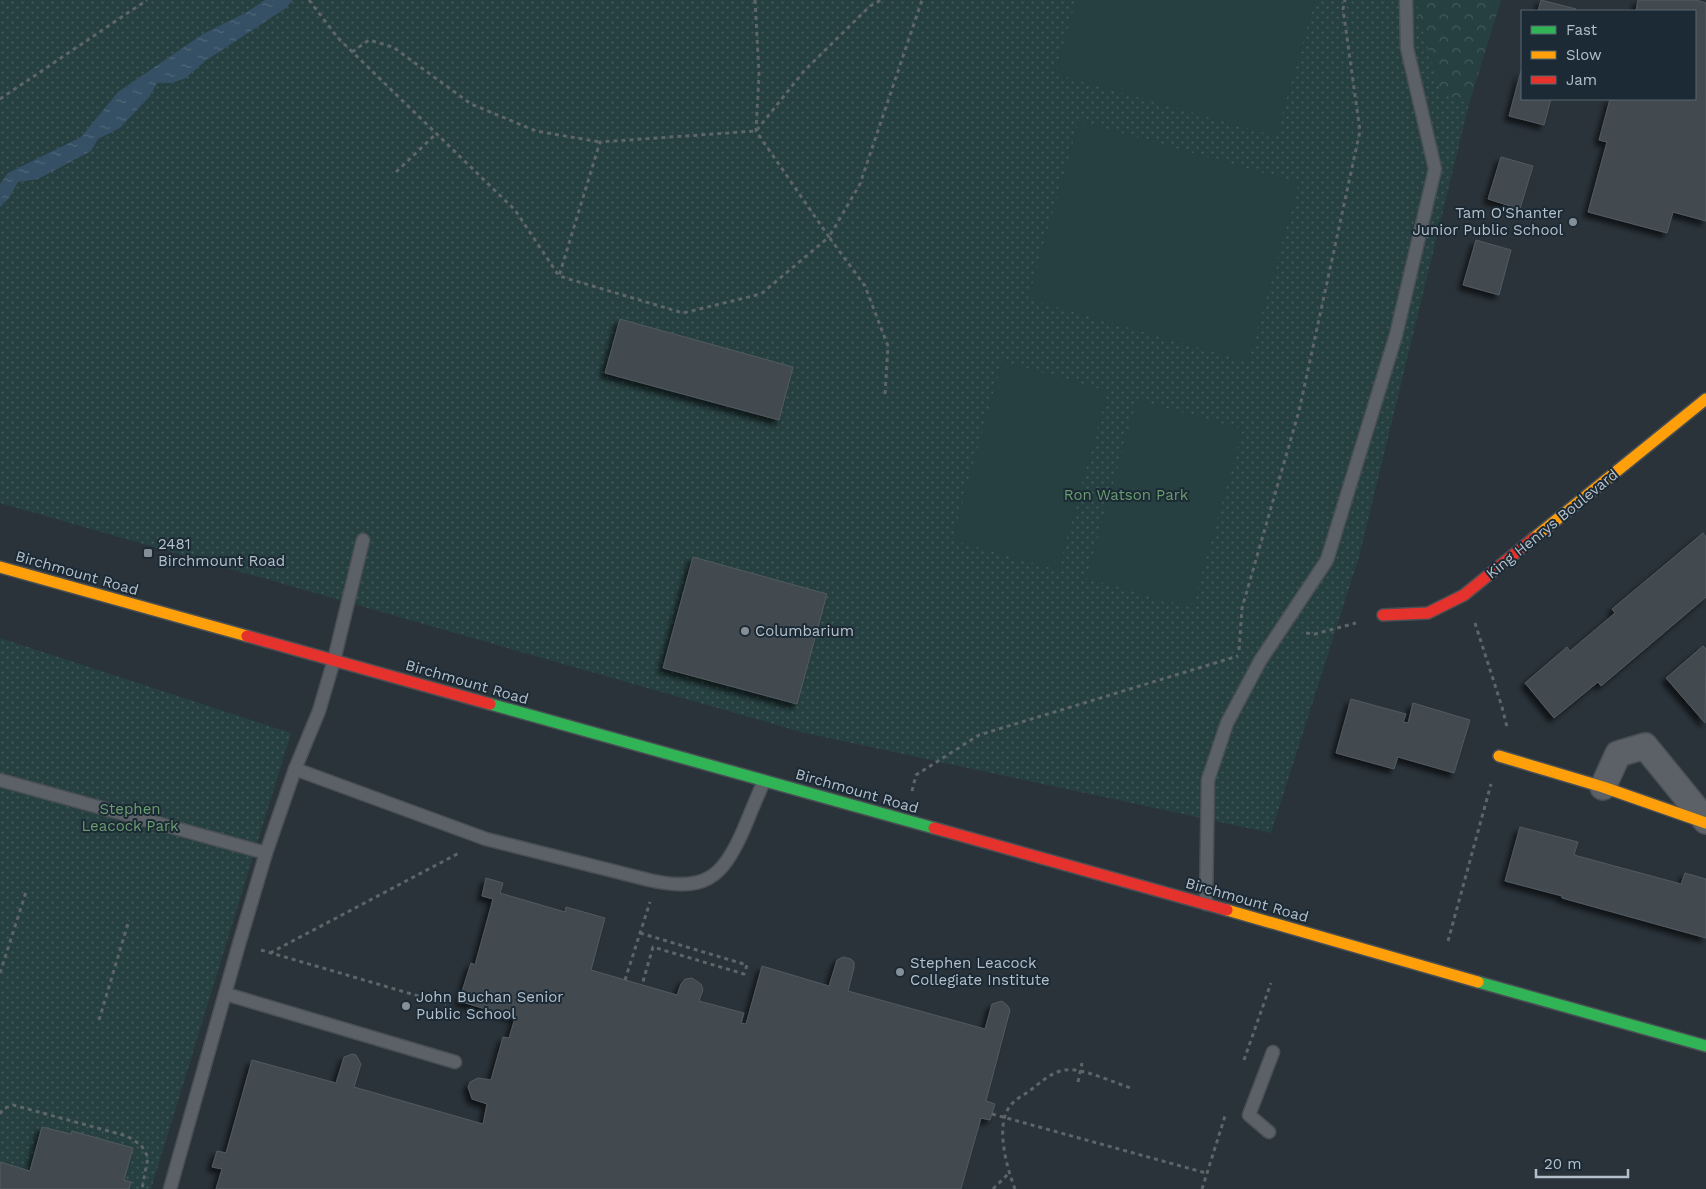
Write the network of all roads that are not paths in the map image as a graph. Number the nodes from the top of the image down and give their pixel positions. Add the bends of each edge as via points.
1 (1406, 0) edge
2 (1706, 399) edge
3 (363, 540) dead end
4 (0, 567) edge
5 (1383, 615) road end
6 (334, 660) junction
7 (1499, 756) road end
8 (295, 769) junction
9 (0, 780) edge
10 (764, 781) junction
11 (1602, 787) junction
12 (1706, 822) edge
13 (266, 852) junction
14 (1206, 904) junction
15 (226, 994) junction
16 (1706, 1046) edge
17 (1273, 1052) dead end
18 (455, 1062) dead end
19 (1268, 1132) dead end
20 (170, 1189) edge

1 - 14 lane via 1408,48 1435,169 1396,335 1327,560 1260,661 1227,723 1208,780
2 - 5 main road, King Henrys Boulevard via 1464,595 1428,613
3 - 6 lane
4 - 6 main road, Birchmount Road
6 - 8 lane via 319,711
6 - 10 main road, Birchmount Road
7 - 11 main road
8 - 10 lane via 486,838 672,884 701,881 722,868 733,852
8 - 13 lane
9 - 13 lane
10 - 14 main road, Birchmount Road
11 - 12 main road
11 - 12 street via 1618,754 1645,746
13 - 15 lane
14 - 16 main road, Birchmount Road
15 - 18 lane
15 - 20 lane
17 - 19 lane via 1249,1115

